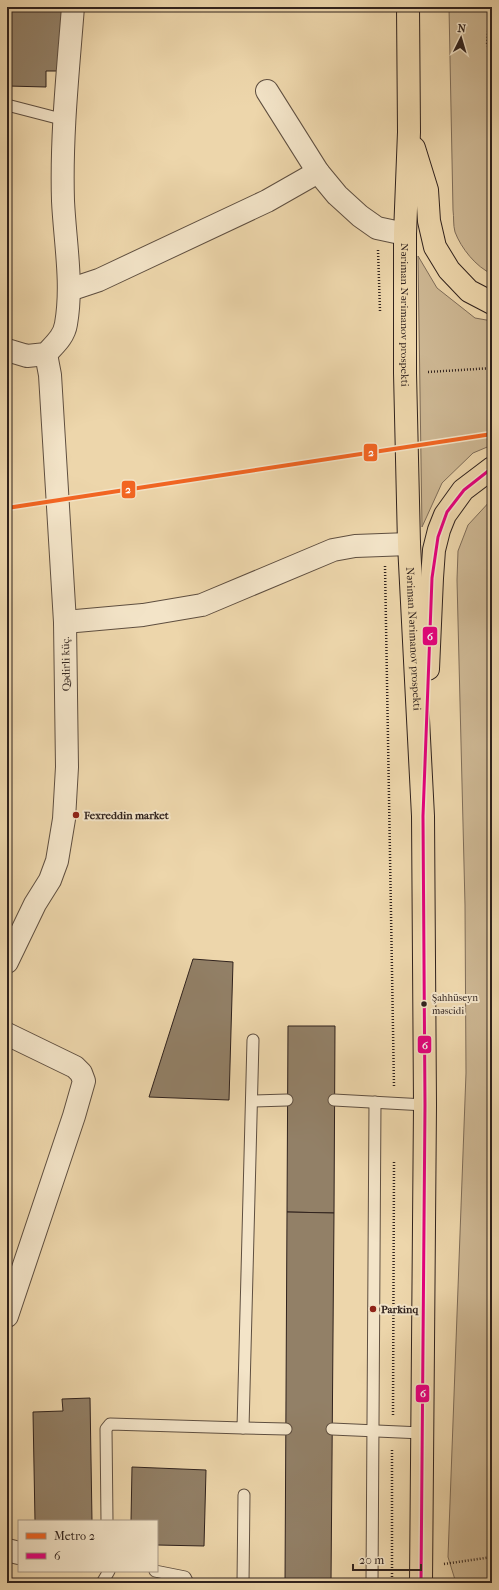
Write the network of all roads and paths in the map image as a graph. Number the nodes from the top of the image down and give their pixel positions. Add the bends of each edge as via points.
1 (73, 7) edge
2 (408, 7) edge
3 (492, 17) edge
4 (492, 51) edge
5 (266, 91) dead end
6 (7, 105) edge
7 (64, 120) junction
8 (409, 132) junction
9 (318, 172) junction
10 (405, 234) junction
11 (69, 290) junction
12 (492, 303) edge
13 (8, 351) edge
14 (46, 354) junction
15 (492, 368) edge
16 (428, 372) dead end
17 (492, 468) edge
18 (385, 544) junction
19 (409, 544) junction
20 (65, 622) junction
21 (423, 816) junction
22 (7, 962) edge
23 (7, 1034) edge
24 (253, 1040) dead end
25 (287, 1100) dead end
26 (334, 1100) dead end
27 (252, 1101) junction
28 (375, 1102) junction
29 (394, 1103) junction
30 (425, 1105) junction
31 (394, 1158) dead end
32 (7, 1316) edge
33 (243, 1428) junction
34 (286, 1429) dead end
35 (332, 1429) dead end
36 (372, 1431) junction
37 (392, 1431) junction
38 (422, 1433) junction
39 (244, 1495) dead end
40 (107, 1520) edge
41 (7, 1550) edge
42 (18, 1552) edge
43 (492, 1557) edge
44 (444, 1564) dead end
45 (108, 1572) edge
46 (158, 1572) edge
47 (102, 1583) edge
48 (188, 1583) edge
49 (243, 1583) edge
50 (372, 1583) edge
51 (392, 1583) edge
52 (421, 1583) edge

1 - 7 street
2 - 8 main road, Nəriman Nərimanov prospekti
3 - 4 path via 489,21 487,45
5 - 9 street
6 - 7 lane
7 - 11 street via 63,200
8 - 10 main road, Nəriman Nərimanov prospekti
8 - 12 main road via 427,190 429,221 435,247 449,270 469,290
9 - 10 street via 337,195 360,216 378,228
9 - 11 street via 267,201 99,280
10 - 19 main road, Nəriman Nərimanov prospekti
11 - 14 street via 66,326 58,341
13 - 14 street via 26,356
14 - 20 street, Qədirli küç. via 50,375
15 - 16 path
17 - 21 main road via 463,490 449,509 439,530 434,550
18 - 19 street
18 - 20 street via 333,550 202,605 143,615
18 - 29 path
19 - 21 main road, Nəriman Nərimanov prospekti
20 - 22 street, Qədirli küç. via 67,768 64,819 57,861 50,880 34,904
21 - 30 main road, Nəriman Nərimanov prospekti
23 - 32 street via 75,1067 84,1081
24 - 27 lane
25 - 27 lane
26 - 28 lane
27 - 33 lane
28 - 29 lane
28 - 36 lane
29 - 30 lane
30 - 38 main road, Nəriman Nərimanov prospekti
31 - 37 path
33 - 34 lane
33 - 40 lane via 110,1424 106,1429
35 - 36 lane
36 - 37 lane
36 - 50 lane
37 - 38 lane
37 - 51 path
38 - 52 main road, Nəriman Nərimanov prospekti
39 - 49 lane
41 - 42 street
43 - 44 path
45 - 47 lane
46 - 48 lane via 185,1576

